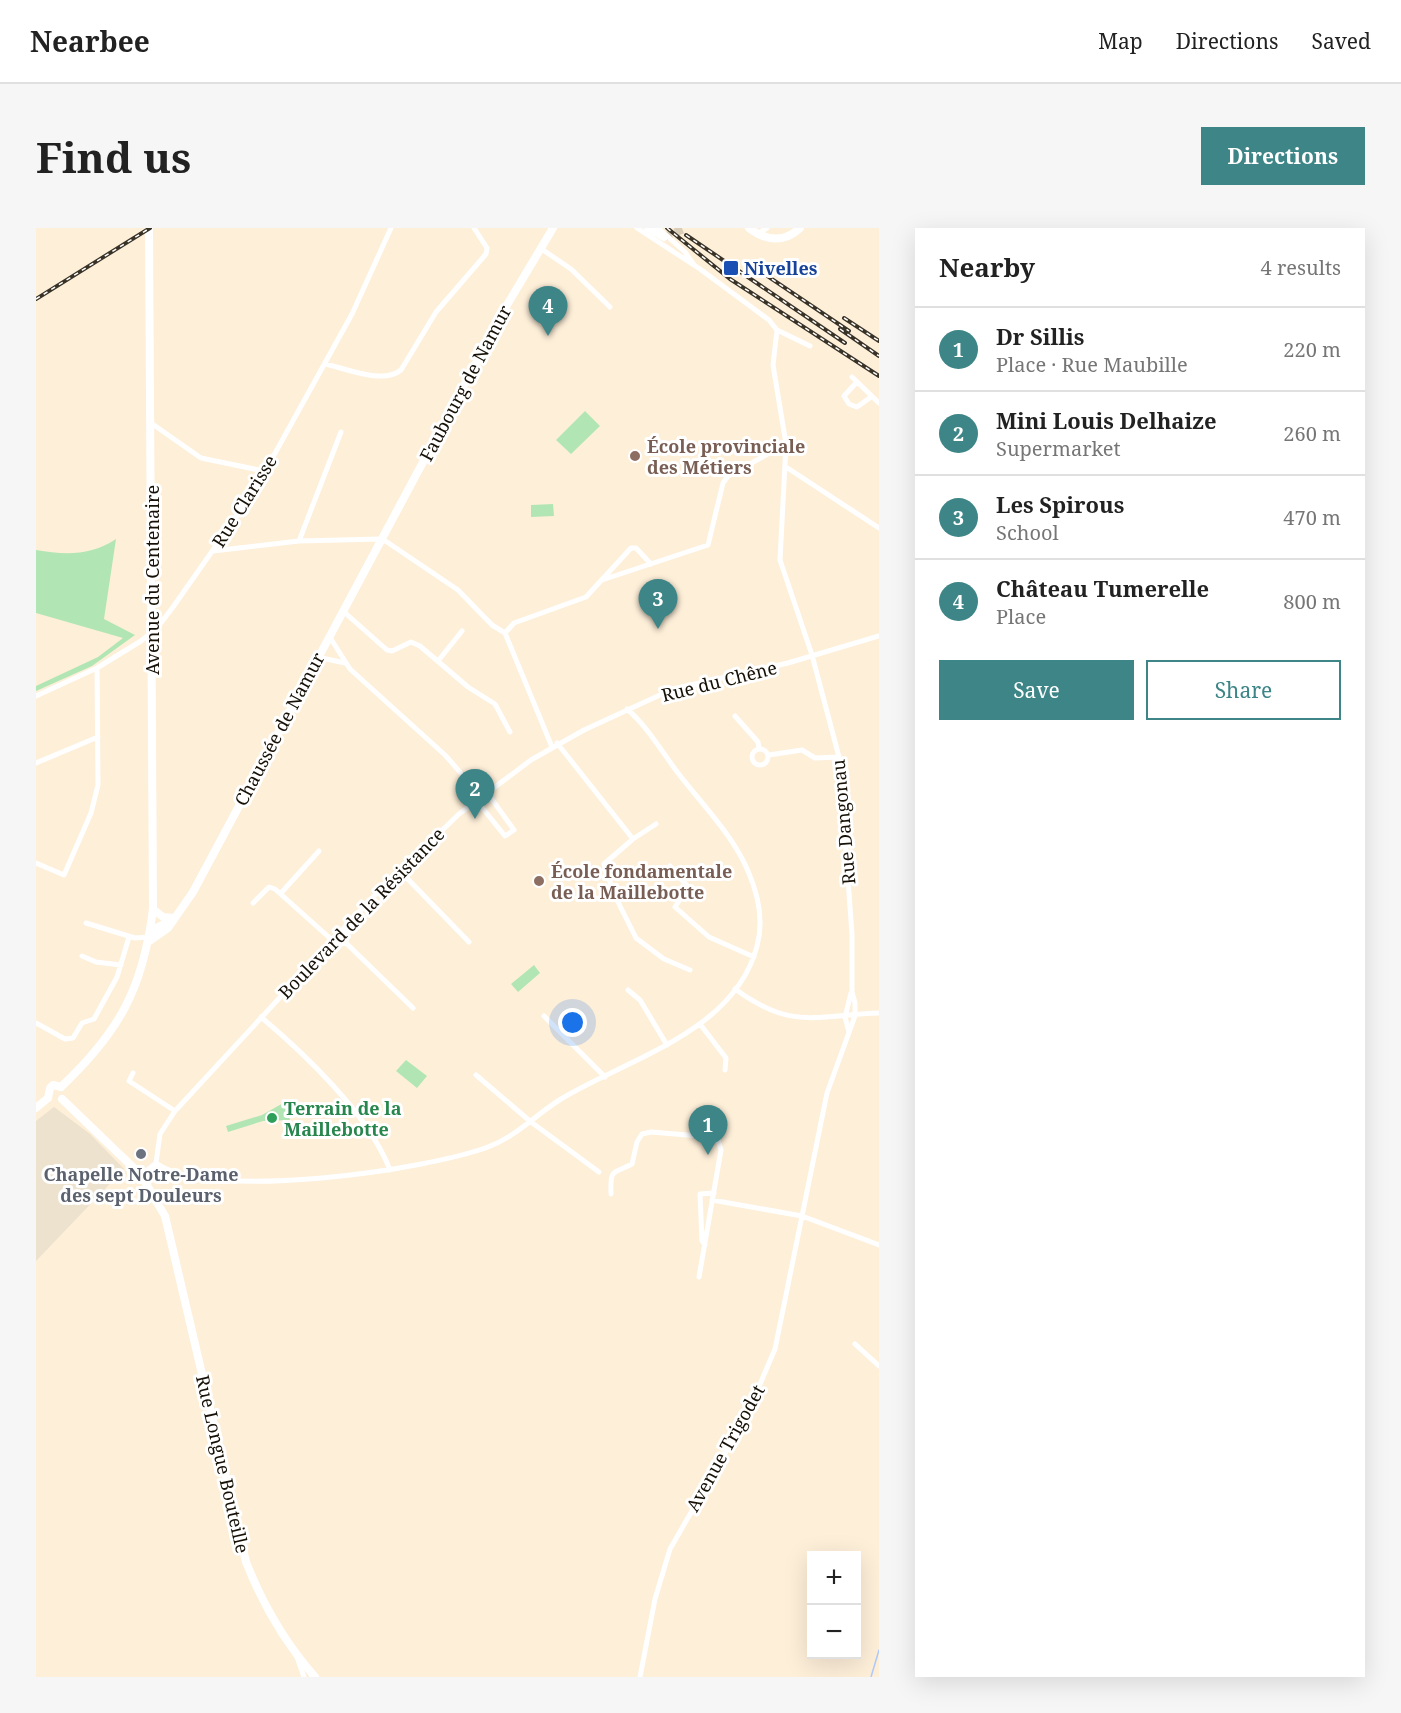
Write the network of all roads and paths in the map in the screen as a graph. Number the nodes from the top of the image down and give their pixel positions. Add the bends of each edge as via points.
1 (149, 228) edge
2 (391, 228) edge
3 (474, 228) edge
4 (553, 228) edge
5 (637, 228) edge
6 (648, 228) edge
7 (658, 228) edge
8 (749, 228) edge
9 (767, 228) edge
10 (800, 228) edge
11 (757, 234) junction
12 (664, 237) dead end
13 (675, 243) junction
14 (540, 248) junction
15 (671, 251) junction
16 (694, 265) junction
17 (610, 307) dead end
18 (777, 330) junction
19 (810, 346) dead end
20 (325, 364) junction
21 (852, 377) dead end
22 (856, 383) junction
23 (871, 397) junction
24 (879, 403) edge
25 (151, 423) junction
26 (341, 432) dead end
27 (786, 444) junction
28 (786, 467) junction
29 (264, 471) junction
30 (879, 528) edge
31 (381, 539) junction
32 (299, 541) junction
33 (213, 551) junction
34 (651, 564) junction
35 (602, 580) junction
36 (343, 611) junction
37 (462, 631) dead end
38 (152, 632) junction
39 (505, 633) junction
40 (329, 636) junction
41 (879, 636) edge
42 (812, 655) junction
43 (317, 657) junction
44 (438, 662) junction
45 (345, 663) junction
46 (97, 668) junction
47 (36, 696) edge
48 (627, 709) junction
49 (735, 716) dead end
50 (510, 732) dead end
51 (98, 737) junction
52 (554, 745) junction
53 (759, 748) junction
54 (769, 755) junction
55 (839, 757) junction
56 (36, 763) edge
57 (481, 796) junction
58 (656, 824) dead end
59 (633, 839) junction
60 (319, 851) dead end
61 (36, 863) edge
62 (670, 866) dead end
63 (400, 871) junction
64 (281, 893) junction
65 (254, 903) dead end
66 (153, 909) junction
67 (176, 918) junction
68 (348, 922) junction
69 (86, 923) dead end
70 (129, 937) junction
71 (149, 937) junction
72 (332, 940) junction
73 (469, 942) dead end
74 (346, 943) junction
75 (325, 947) junction
76 (82, 956) dead end
77 (754, 957) junction
78 (121, 964) junction
79 (690, 970) dead end
80 (735, 989) junction
81 (628, 990) dead end
82 (852, 992) junction
83 (412, 1008) dead end
84 (879, 1013) edge
85 (544, 1016) dead end
86 (855, 1016) junction
87 (261, 1017) junction
88 (845, 1017) junction
89 (36, 1023) edge
90 (700, 1024) junction
91 (849, 1032) junction
92 (667, 1045) junction
93 (725, 1070) dead end
94 (133, 1072) dead end
95 (476, 1075) dead end
96 (605, 1077) junction
97 (61, 1087) junction
98 (48, 1098) junction
99 (62, 1099) junction
100 (36, 1108) edge
101 (175, 1111) junction
102 (531, 1122) junction
103 (156, 1163) junction
104 (390, 1170) junction
105 (599, 1172) dead end
106 (141, 1175) junction
107 (714, 1193) junction
108 (611, 1194) dead end
109 (712, 1200) junction
110 (802, 1216) junction
111 (705, 1245) junction
112 (879, 1245) edge
113 (699, 1277) dead end
114 (855, 1344) dead end
115 (879, 1366) edge
116 (296, 1655) junction
117 (304, 1677) edge
118 (315, 1677) edge
119 (640, 1677) edge

1 - 25 street, Avenue du Centenaire
2 - 20 street, Rue Clarisse
3 - 20 street via 487,248 486,254 436,312 401,370 382,376
4 - 14 street, Faubourg de Namur
5 - 15 street
6 - 12 street
7 - 13 street
8 - 11 street
9 - 11 street
10 - 11 street via 779,239
13 - 15 street
13 - 16 street
14 - 17 street via 571,269
14 - 31 street, Faubourg de Namur
15 - 16 street
16 - 18 street
18 - 19 street
18 - 27 street, Rue Dangonau via 773,365
20 - 29 street, Rue Clarisse
21 - 22 street
22 - 23 street
22 - 23 street via 844,396 849,404 857,407
23 - 24 street
25 - 29 street via 201,458
25 - 38 street, Avenue du Centenaire
26 - 32 street
27 - 28 street, Rue Dangonau
27 - 34 street via 723,483 708,545
28 - 30 street
28 - 42 street, Rue Dangonau via 780,560
29 - 33 street, Rue Clarisse via 241,513
31 - 32 street
31 - 36 street, Chaussée de Namur
31 - 39 street via 453,586 498,631
32 - 33 street
33 - 38 street, Rue Clarisse
34 - 35 street
34 - 35 street via 636,548 631,548
35 - 39 street via 586,597 514,623
36 - 40 street, Chaussée de Namur
36 - 44 street via 387,650 415,642
37 - 44 street
38 - 46 street, Rue Clarisse
38 - 66 street, Avenue du Centenaire
39 - 52 street
40 - 43 street, Chaussée de Namur
40 - 45 street
41 - 42 street, Rue du Chêne
42 - 48 street, Rue du Chêne via 673,689
42 - 55 street, Rue Dangonau
43 - 45 street
43 - 67 street, Chaussée de Namur
44 - 50 street via 495,704
45 - 57 street via 445,755
46 - 47 street, Rue Clarisse
46 - 51 street
48 - 52 street, Boulevard de la Résistance
48 - 77 street via 747,869 760,916
49 - 53 street
51 - 56 street
51 - 61 street via 97,796 64,875
52 - 57 street, Boulevard de la Résistance
52 - 59 street
53 - 54 street
53 - 54 street via 753,753 755,763 764,764
54 - 55 street via 802,750 815,758
55 - 82 street, Rue Dangonau via 852,934
57 - 57 street via 505,836 514,830
57 - 63 street, Boulevard de la Résistance
58 - 59 street
59 - 79 street via 604,864 614,894 636,938
60 - 64 street
62 - 77 street via 688,887 675,907 709,937
63 - 68 street, Boulevard de la Résistance
63 - 73 street
64 - 65 street via 269,887
64 - 72 street
66 - 67 street via 163,917
66 - 71 street, Avenue du Centenaire
67 - 71 street, Chaussée de Namur via 168,928
68 - 72 street, Boulevard de la Résistance
68 - 74 street
69 - 70 street
70 - 71 street
70 - 78 street
71 - 97 street, Avenue du Centenaire via 134,991 118,1022 94,1055
72 - 75 street, Boulevard de la Résistance
74 - 75 street
74 - 83 street
75 - 87 street, Boulevard de la Résistance
76 - 78 street via 96,962
77 - 80 street
78 - 89 street via 94,1018 82,1023 73,1038 65,1039
80 - 88 street via 777,1013 802,1018
80 - 90 street
81 - 92 street via 639,1000
82 - 86 street, Rue Dangonau
82 - 88 street, Rue Dangonau
84 - 86 street
85 - 96 street
86 - 88 street
86 - 91 street, Avenue Trigodet
87 - 101 street, Boulevard de la Résistance
87 - 104 street via 332,1086 374,1140
88 - 91 street
90 - 92 street
90 - 93 street via 726,1058
91 - 110 street, Avenue Trigodet via 826,1093
92 - 96 street
94 - 101 street via 129,1082
95 - 102 street
96 - 102 street via 561,1099
97 - 98 street via 50,1088
97 - 99 street
98 - 99 street via 55,1102
98 - 100 street
99 - 106 street
101 - 103 street, Boulevard de la Résistance via 160,1134
102 - 104 street via 513,1136 485,1148
102 - 105 street
103 - 104 street via 179,1173 236,1181
103 - 106 street
106 - 116 street, Rue Longue Bouteille via 165,1216 170,1234 246,1562 255,1586
107 - 108 street via 721,1150 718,1140 651,1132 639,1137 633,1164 611,1175
107 - 109 street
107 - 111 street via 700,1194
109 - 110 street
109 - 111 street
110 - 112 street
110 - 119 street, Avenue Trigodet via 775,1349 746,1417 670,1548 655,1599
111 - 113 street
114 - 115 street
116 - 117 street
116 - 118 street, Rue Longue Bouteille

